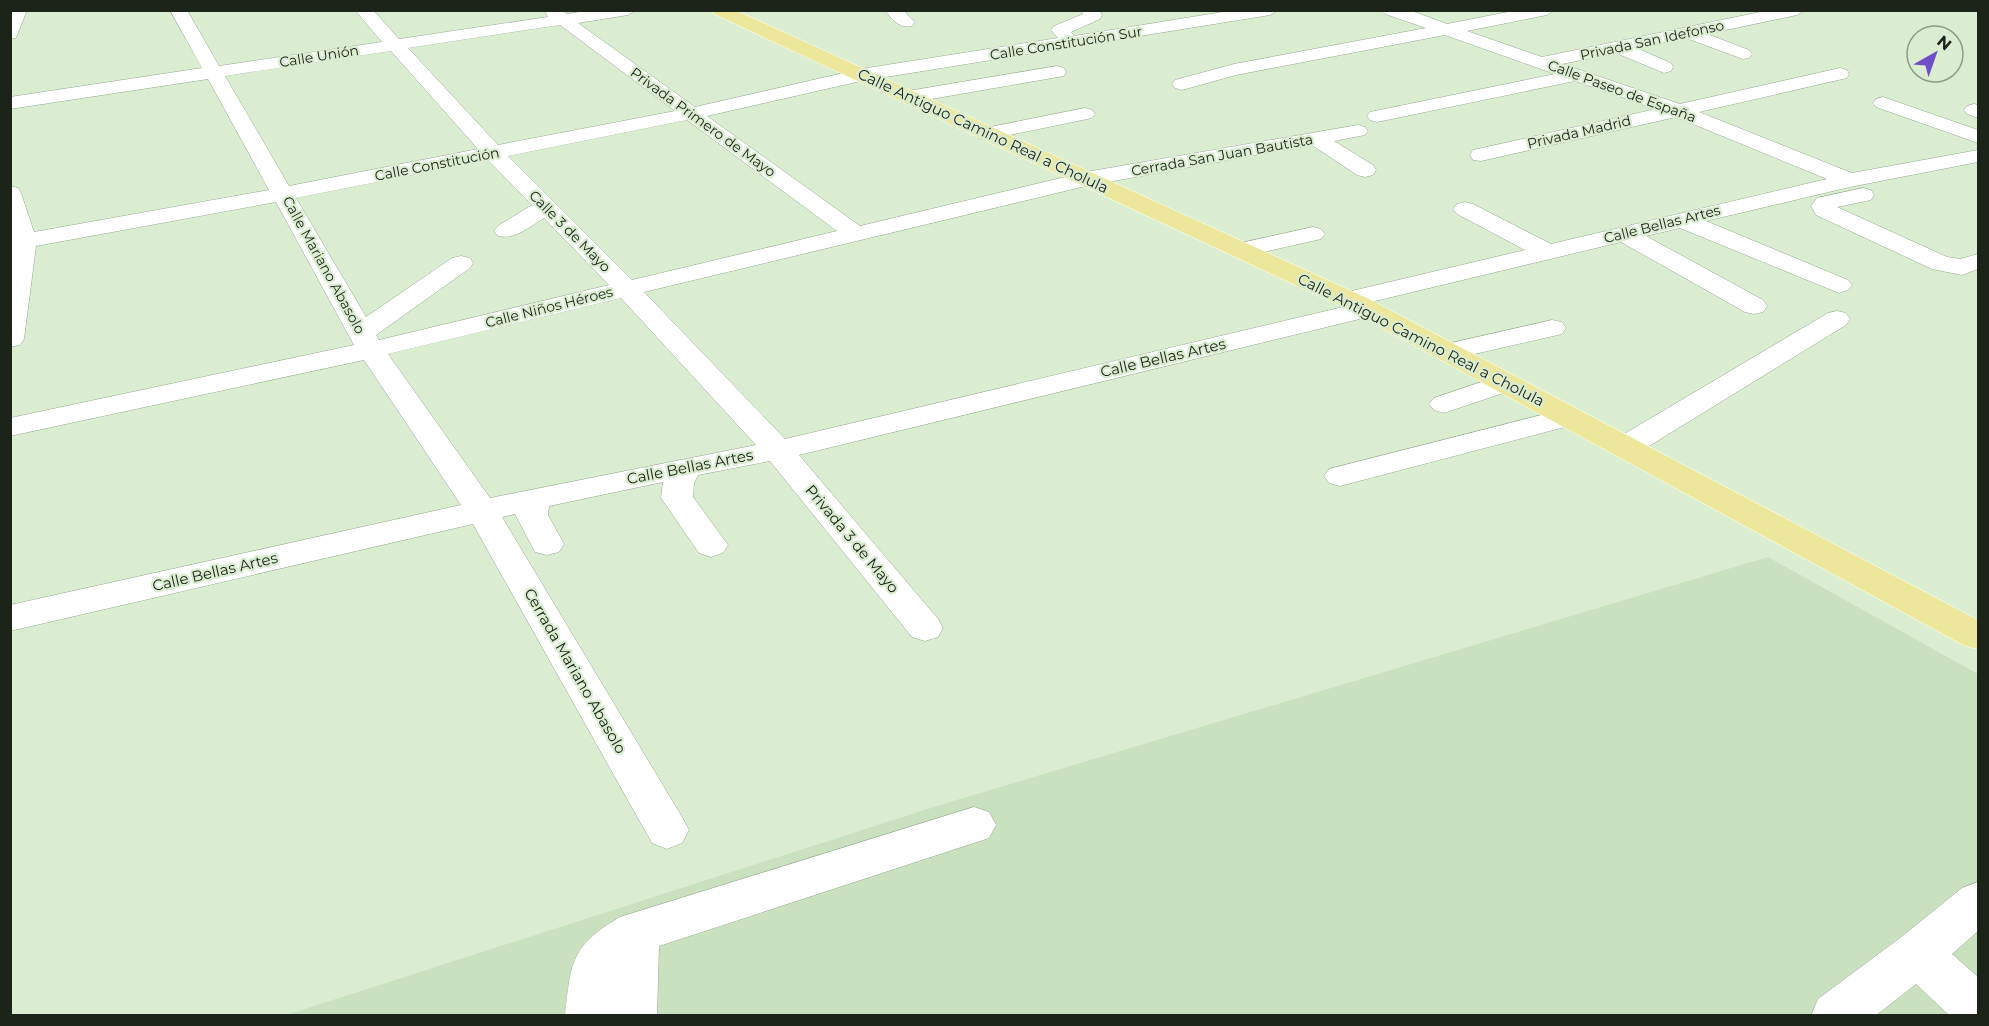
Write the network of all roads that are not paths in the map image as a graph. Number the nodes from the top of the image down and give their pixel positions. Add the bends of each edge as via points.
1 (19, 10) edge
2 (178, 10) edge
3 (363, 10) edge
4 (628, 10) edge
5 (720, 10) edge
6 (1089, 10) edge
7 (1270, 10) edge
8 (1391, 10) edge
9 (1547, 10) edge
10 (1797, 10) edge
11 (556, 15) edge
12 (1447, 30) junction
13 (1689, 33) junction
14 (10, 34) edge
15 (1073, 42) junction
16 (394, 44) junction
17 (1618, 47) junction
18 (1743, 54) dead end
19 (1542, 63) junction
20 (1664, 67) dead end
21 (213, 72) junction
22 (1057, 72) dead end
23 (1840, 74) dead end
24 (861, 75) junction
25 (1577, 75) junction
26 (1182, 84) dead end
27 (887, 88) junction
28 (908, 97) junction
29 (10, 103) edge
30 (825, 103) dead end
31 (1883, 103) dead end
32 (1677, 110) junction
33 (693, 113) junction
34 (1085, 114) dead end
35 (1377, 116) dead end
36 (1358, 131) dead end
37 (985, 134) junction
38 (1978, 137) edge
39 (1316, 139) junction
40 (1060, 141) dead end
41 (1022, 150) junction
42 (493, 153) junction
43 (1480, 155) dead end
44 (1978, 156) edge
45 (1978, 168) edge
46 (1365, 170) dead end
47 (1086, 179) junction
48 (1850, 180) junction
49 (10, 193) edge
50 (284, 194) junction
51 (545, 207) junction
52 (1465, 209) dead end
53 (1680, 219) junction
54 (506, 231) dead end
55 (1623, 233) junction
56 (856, 234) junction
57 (1313, 234) dead end
58 (18, 243) edge
59 (1241, 250) junction
60 (1545, 251) junction
61 (1978, 261) edge
62 (461, 263) dead end
63 (1839, 285) dead end
64 (626, 288) junction
65 (1358, 304) junction
66 (1754, 306) dead end
67 (1837, 319) dead end
68 (1552, 328) dead end
69 (10, 339) edge
70 (366, 341) junction
71 (1448, 352) junction
72 (1505, 383) junction
73 (1444, 404) dead end
74 (1569, 417) junction
75 (10, 427) edge
76 (1625, 447) junction
77 (778, 450) junction
78 (686, 468) junction
79 (1340, 476) dead end
80 (534, 499) junction
81 (483, 512) junction
82 (547, 544) dead end
83 (711, 545) dead end
84 (10, 618) edge
85 (925, 628) dead end
86 (1978, 636) edge
87 (974, 825) dead end
88 (667, 830) dead end
89 (1978, 903) edge
90 (636, 932) junction
91 (1917, 954) junction
92 (1978, 1010) edge
93 (590, 1016) edge
94 (632, 1016) edge
95 (1835, 1016) edge

1 - 14 street
2 - 21 street, Calle Mariano Abasolo
3 - 16 street, Calle 3 de Mayo
4 - 11 street, Calle Unión
5 - 24 main road, Calle Antiguo Camino Real a Cholula
6 - 15 street via 1094,15 1060,30
7 - 15 street, Calle Constitución Sur
8 - 12 street, Calle Paseo de España
9 - 12 street
10 - 13 street, Privada San Idefonso
11 - 16 street, Calle Unión
11 - 33 street, Privada Primero de Mayo
12 - 19 street, Calle Paseo de España
12 - 26 street via 1234,70
13 - 17 street, Privada San Idefonso
13 - 18 street
15 - 24 street, Calle Constitución Sur
16 - 21 street, Calle Unión
16 - 42 street, Calle 3 de Mayo
17 - 19 street, Privada San Idefonso
17 - 20 street
19 - 25 street, Calle Paseo de España
21 - 29 street, Calle Unión
21 - 50 street, Calle Mariano Abasolo
22 - 28 street
23 - 32 street, Privada Madrid
24 - 27 main road, Calle Antiguo Camino Real a Cholula
24 - 33 street, Calle Constitución
25 - 32 street, Calle Paseo de España
25 - 35 street
27 - 28 main road, Calle Antiguo Camino Real a Cholula
27 - 30 street
28 - 37 main road, Calle Antiguo Camino Real a Cholula
31 - 38 street
32 - 43 street, Privada Madrid
32 - 48 street, Calle Paseo de España
33 - 42 street, Calle Constitución
33 - 56 street, Privada Primero de Mayo
34 - 37 street
36 - 39 street, Cerrada San Juan Bautista
37 - 41 main road, Calle Antiguo Camino Real a Cholula
39 - 46 street
39 - 47 street, Cerrada San Juan Bautista
40 - 41 street
41 - 47 main road, Calle Antiguo Camino Real a Cholula
42 - 50 street, Calle Constitución
42 - 51 street, Calle 3 de Mayo
44 - 48 street, Calle Bellas Artes
45 - 61 street via 1822,206 1941,264 1962,267
47 - 56 street, Calle Niños Héroes
47 - 59 main road, Calle Antiguo Camino Real a Cholula
48 - 53 street, Calle Bellas Artes
49 - 58 street
50 - 58 street, Calle Constitución
50 - 70 street, Calle Mariano Abasolo
51 - 54 street
51 - 64 street, Calle 3 de Mayo
52 - 60 street
53 - 55 street, Calle Bellas Artes
53 - 63 street
55 - 60 street, Calle Bellas Artes
55 - 66 street
56 - 64 street, Calle Niños Héroes
57 - 59 street
58 - 69 street
59 - 65 main road, Calle Antiguo Camino Real a Cholula
60 - 65 street, Calle Bellas Artes
62 - 70 street
64 - 70 street, Calle Niños Héroes
64 - 77 street, Calle 3 de Mayo
65 - 71 main road, Calle Antiguo Camino Real a Cholula
65 - 77 street, Calle Bellas Artes
67 - 76 street
68 - 71 street
70 - 75 street, Calle Niños Héroes
70 - 81 street, Calle Mariano Abasolo
71 - 72 main road, Calle Antiguo Camino Real a Cholula
72 - 73 street
72 - 74 main road, Calle Antiguo Camino Real a Cholula
74 - 76 main road, Calle Antiguo Camino Real a Cholula
74 - 79 street
76 - 86 main road, Calle Antiguo Camino Real a Cholula
77 - 78 street, Calle Bellas Artes
77 - 85 street, Privada 3 de Mayo
78 - 80 street, Calle Bellas Artes
78 - 83 street via 678,483 677,498
80 - 81 street, Calle Bellas Artes
80 - 82 street via 531,514
81 - 84 street, Calle Bellas Artes
81 - 88 street, Cerrada Mariano Abasolo
87 - 90 street
89 - 91 street
90 - 93 street via 613,946 594,968
90 - 94 street
91 - 92 street
91 - 95 street

